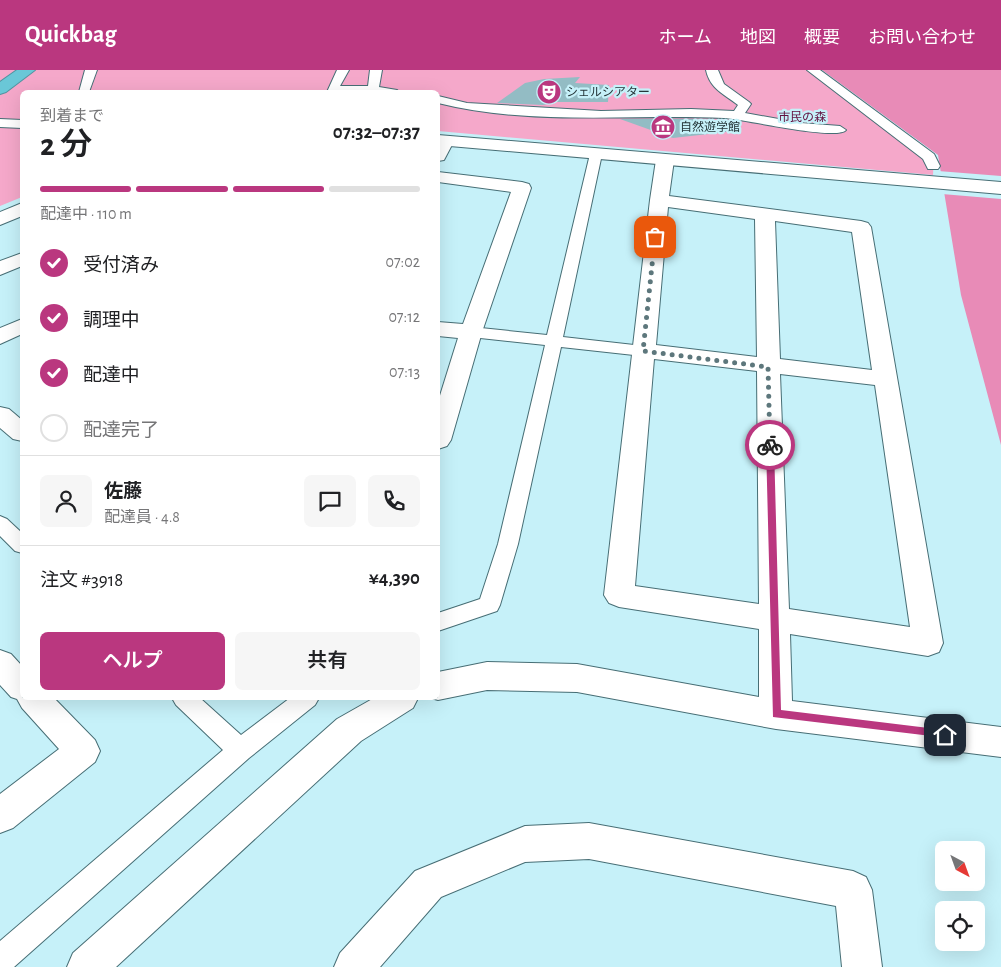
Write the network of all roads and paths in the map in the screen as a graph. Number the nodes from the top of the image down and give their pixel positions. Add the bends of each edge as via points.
1 (19, 70) edge
2 (27, 70) edge
3 (91, 70) edge
4 (343, 70) edge
5 (376, 70) edge
6 (712, 70) edge
7 (813, 70) edge
8 (0, 82) edge
9 (0, 89) edge
10 (373, 89) junction
11 (85, 90) edge
12 (334, 90) edge
13 (340, 90) edge
14 (380, 90) edge
15 (440, 100) edge
16 (736, 115) junction
17 (0, 122) edge
18 (20, 124) edge
19 (840, 130) dead end
20 (440, 146) edge
21 (596, 154) junction
22 (665, 160) junction
23 (935, 175) junction
24 (440, 178) edge
25 (1001, 188) edge
26 (659, 200) junction
27 (20, 211) edge
28 (764, 214) junction
29 (0, 219) edge
30 (20, 260) edge
31 (0, 269) edge
32 (20, 327) edge
33 (440, 329) edge
34 (471, 332) junction
35 (0, 338) edge
36 (553, 341) junction
37 (643, 351) junction
38 (768, 367) junction
39 (887, 379) junction
40 (6, 414) edge
41 (20, 431) edge
42 (440, 433) edge
43 (0, 524) edge
44 (20, 543) edge
45 (774, 619) junction
46 (440, 621) edge
47 (0, 663) edge
48 (20, 685) edge
49 (440, 686) edge
50 (35, 700) edge
51 (186, 700) edge
52 (304, 700) edge
53 (399, 700) edge
54 (776, 714) junction
55 (1001, 742) edge
56 (240, 750) junction
57 (0, 816) edge
58 (0, 960) edge
59 (88, 967) edge
60 (354, 967) edge
61 (862, 967) edge

1 - 8 highway
2 - 9 highway
3 - 11 street
4 - 12 street
5 - 10 street
6 - 16 street via 716,85 744,104
7 - 23 street via 929,156
10 - 13 street
10 - 14 street
15 - 16 street via 467,107 592,115
16 - 19 street via 801,127
17 - 18 street
20 - 21 street
21 - 22 street
21 - 36 street
22 - 23 street
22 - 26 street
23 - 25 street
24 - 34 street via 522,188
26 - 28 street
26 - 37 street
27 - 29 street
28 - 38 street
28 - 39 street via 861,227
30 - 31 street
32 - 35 street
33 - 34 street
34 - 36 street
34 - 42 street
36 - 37 street
36 - 46 street via 508,544 489,605
37 - 38 street
37 - 45 street via 619,595
38 - 39 street
38 - 45 street
39 - 45 street via 928,643
40 - 41 street
43 - 44 street
45 - 54 street
47 - 48 street
49 - 54 street via 487,676 577,678
50 - 57 street via 83,751
51 - 56 street
52 - 56 street
53 - 59 street via 349,730
54 - 55 street
56 - 58 street
60 - 61 street via 428,884 525,844 589,840 853,890

